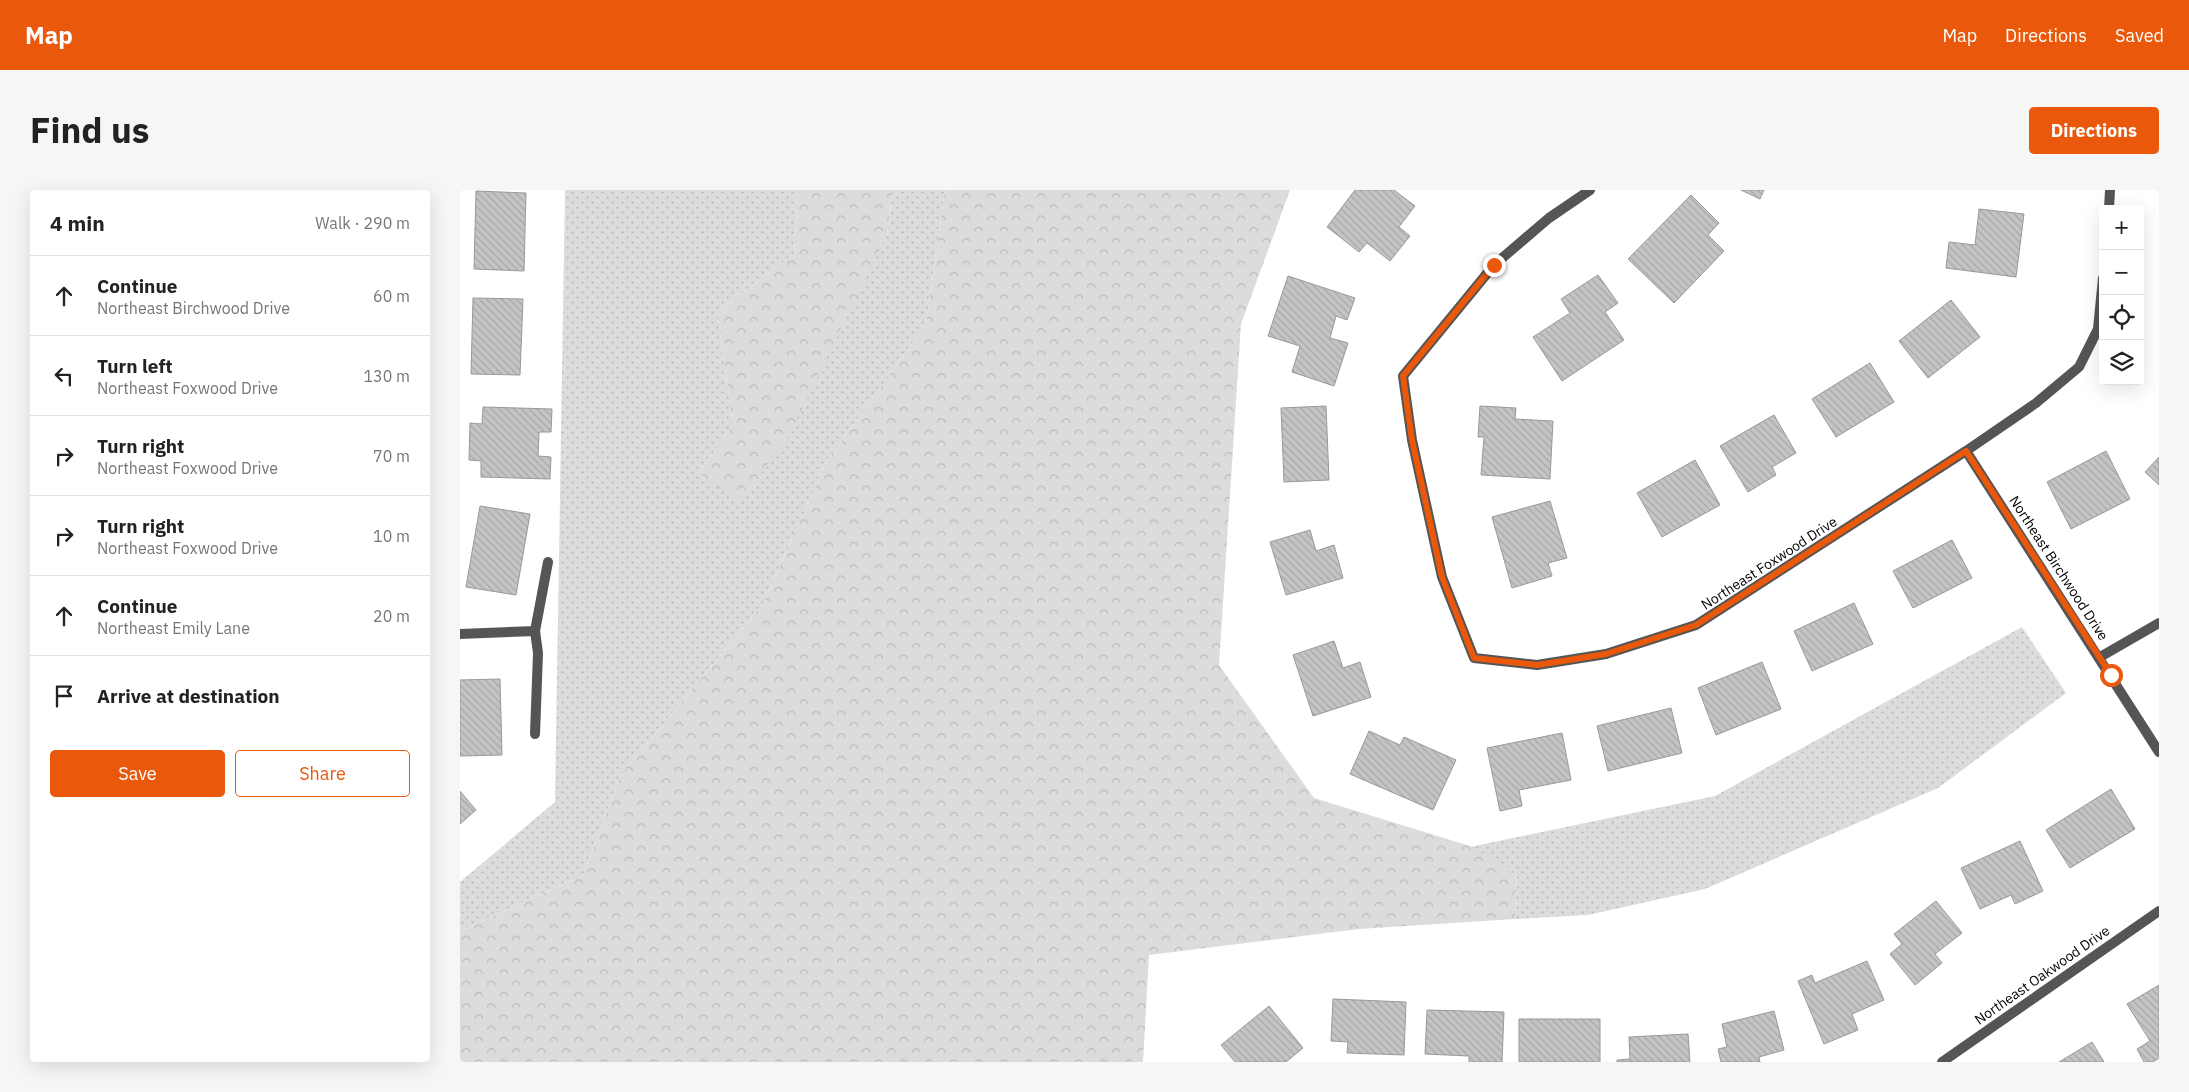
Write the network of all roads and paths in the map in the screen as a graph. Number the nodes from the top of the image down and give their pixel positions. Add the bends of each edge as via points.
1 (1590, 190) edge
2 (2110, 190) edge
3 (2109, 205) edge
4 (2101, 295) edge
5 (1966, 451) junction
6 (548, 562) dead end
7 (2159, 624) edge
8 (535, 630) junction
9 (460, 634) edge
10 (2100, 657) junction
11 (535, 734) dead end
12 (2159, 752) edge
13 (2159, 911) edge
14 (1942, 1062) edge

1 - 5 street, Northeast Foxwood Drive via 1549,218 1494,265 1403,376 1412,440 1442,577 1474,658 1537,665 1606,654 1696,625
2 - 3 street
4 - 5 street, Northeast Foxwood Drive via 2098,330 2079,367 2036,403
5 - 10 street, Northeast Birchwood Drive
6 - 8 street
7 - 10 street
8 - 9 street
8 - 11 street via 538,653
10 - 12 street, Northeast Birchwood Drive
13 - 14 street, Northeast Oakwood Drive

